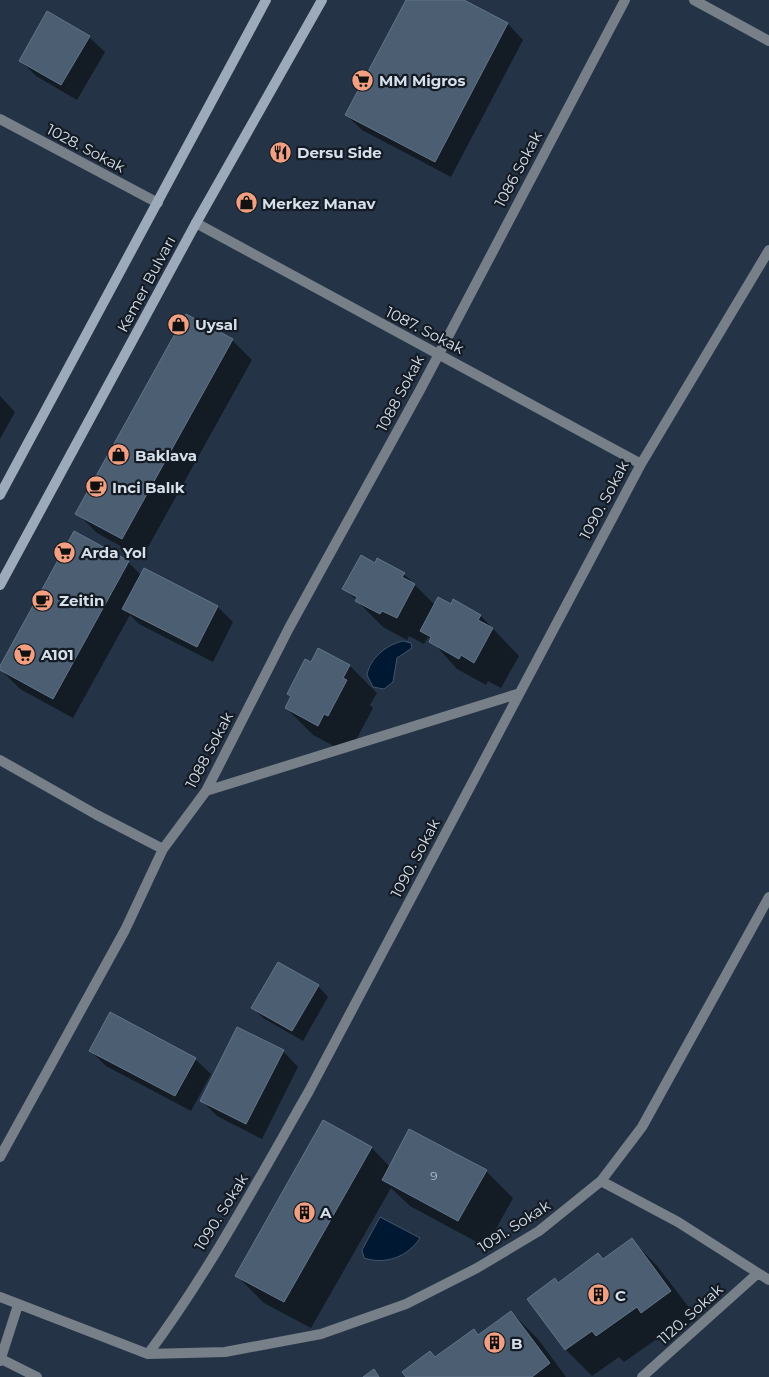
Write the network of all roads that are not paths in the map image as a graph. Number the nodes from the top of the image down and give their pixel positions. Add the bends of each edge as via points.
1 (266, 0) edge
2 (322, 0) edge
3 (625, 0) edge
4 (694, 0) edge
5 (769, 41) edge
6 (0, 119) edge
7 (158, 203) junction
8 (196, 223) junction
9 (769, 250) edge
10 (438, 353) junction
11 (641, 464) junction
12 (0, 495) edge
13 (0, 585) edge
14 (517, 694) junction
15 (0, 760) edge
16 (206, 791) junction
17 (163, 848) junction
18 (769, 897) edge
19 (0, 1157) edge
20 (601, 1181) junction
21 (758, 1273) junction
22 (769, 1280) edge
23 (0, 1297) edge
24 (18, 1305) junction
25 (148, 1354) junction
26 (1, 1360) edge
27 (37, 1377) edge
28 (642, 1377) edge

1 - 7 main road, Kemer Bulvarı
2 - 8 main road, Kemer Bulvarı
3 - 10 street, 1086 Sokak
4 - 5 street
6 - 7 street, 1028. Sokak
7 - 12 main road, Kemer Bulvarı
8 - 10 street, 1087. Sokak
8 - 13 main road, Kemer Bulvarı
9 - 11 street, 1090. Sokak
10 - 11 street, 1087. Sokak
10 - 16 street, 1088 Sokak via 289,628
11 - 14 street, 1090. Sokak
14 - 16 street
14 - 25 street, 1090. Sokak via 309,1091 252,1190
15 - 17 street via 97,816
16 - 17 street, 1088 Sokak
17 - 19 street, 1088 Sokak via 125,930
18 - 20 street, 1091. Sokak via 642,1127
20 - 21 street via 678,1222
20 - 25 street, 1091. Sokak via 539,1231 406,1304 321,1334 225,1352
21 - 22 street
21 - 28 street, 1120. Sokak
23 - 24 street
24 - 25 street
24 - 26 street
26 - 27 street

